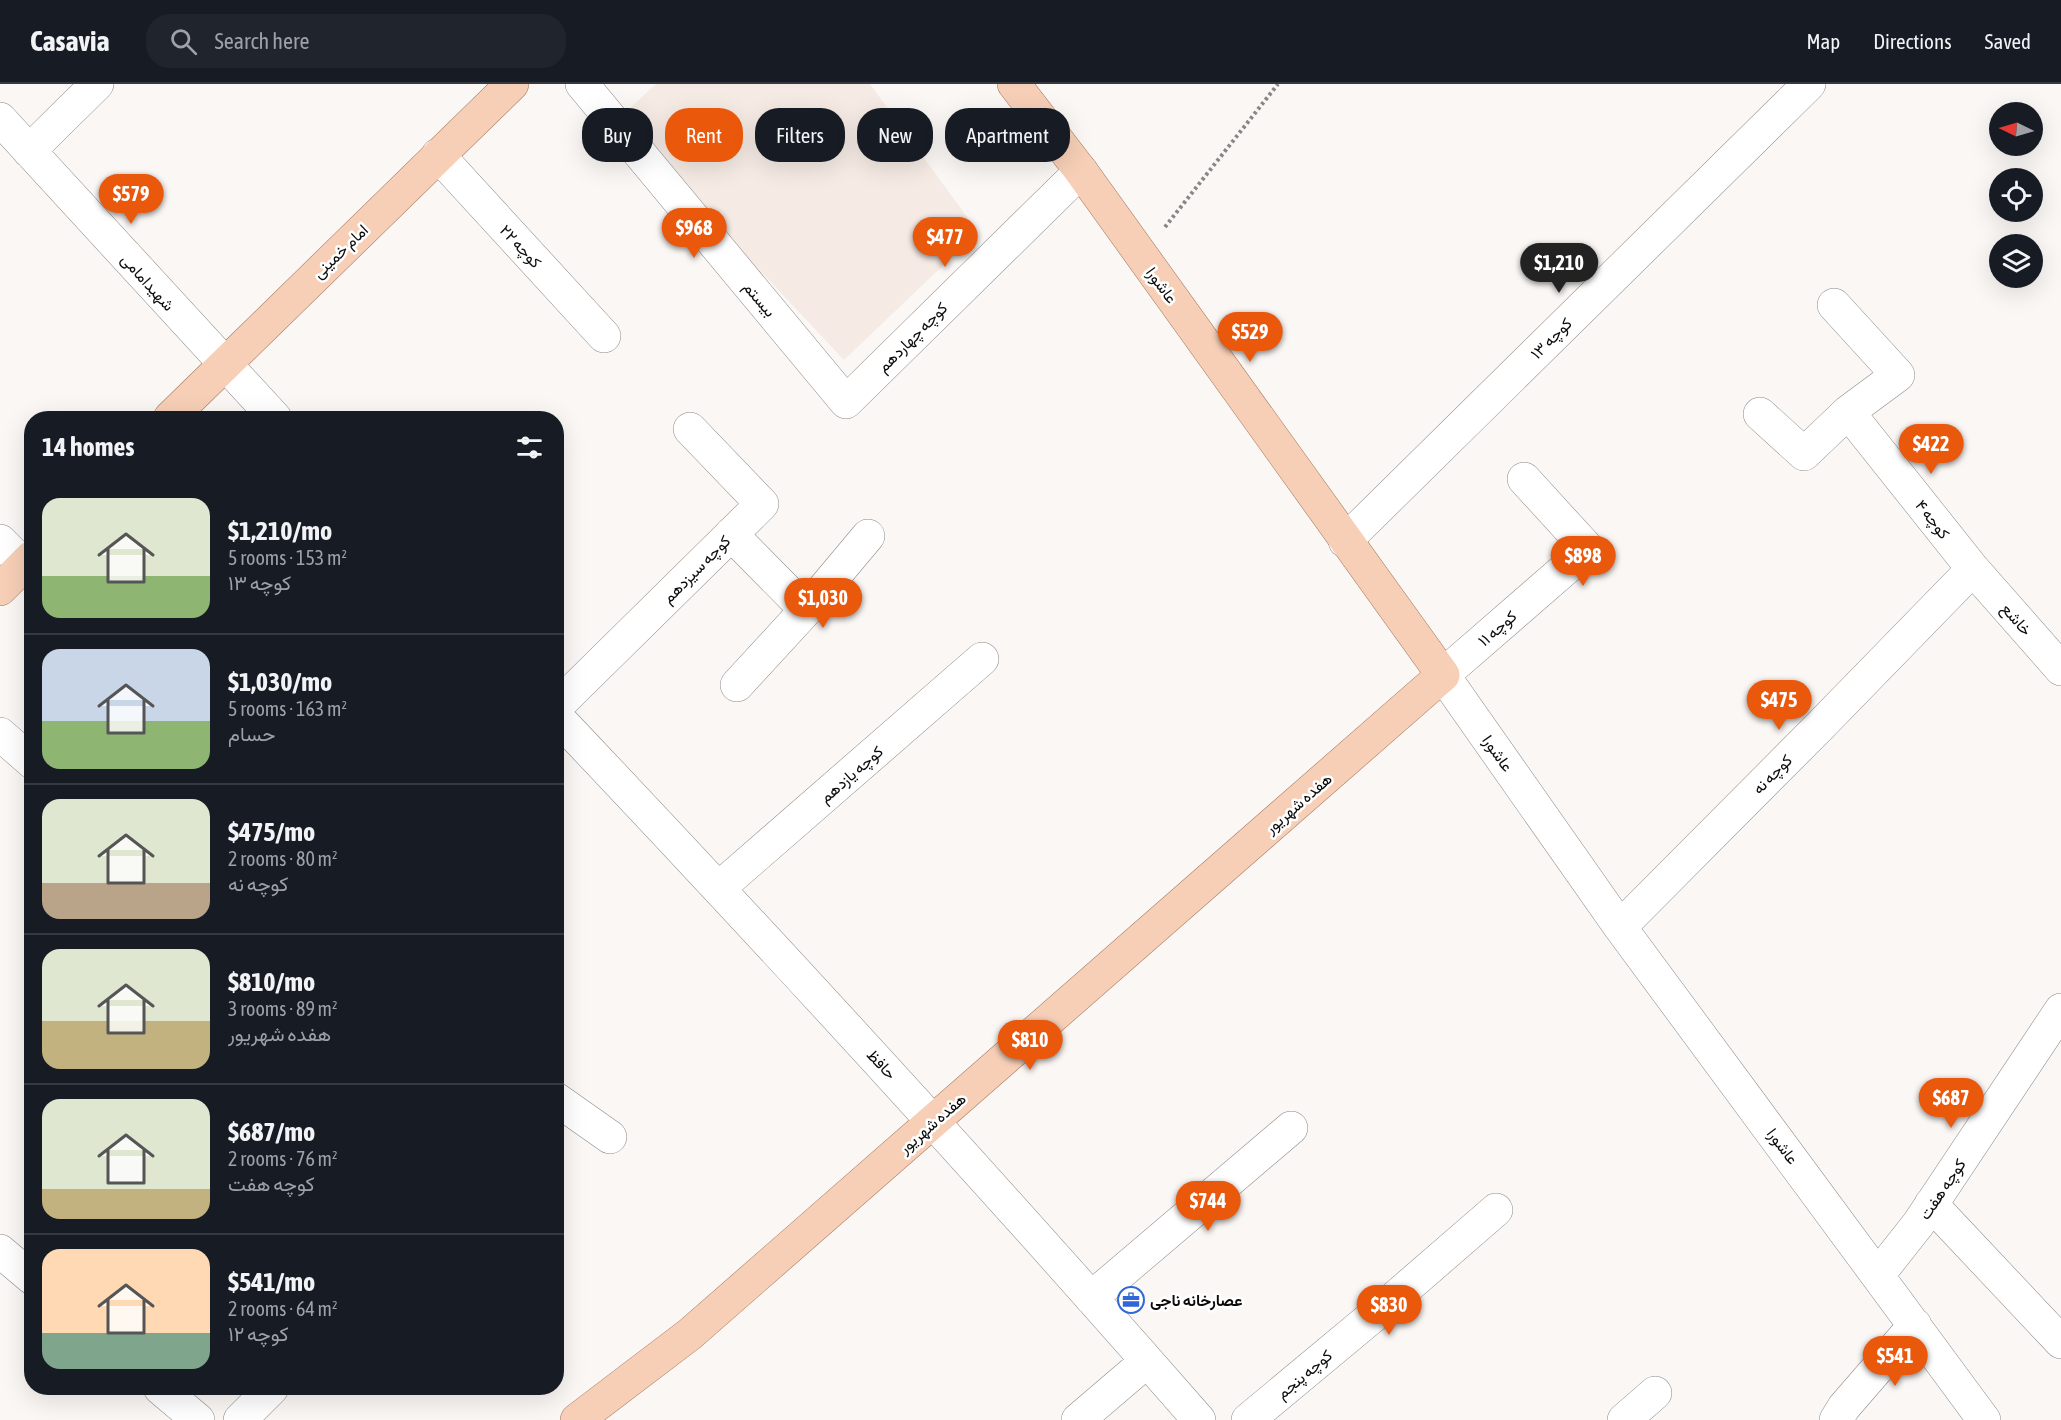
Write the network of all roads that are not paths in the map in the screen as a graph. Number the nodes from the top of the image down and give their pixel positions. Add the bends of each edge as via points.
1 (97, 84) edge
2 (513, 84) edge
3 (582, 84) edge
4 (1014, 84) edge
5 (1809, 84) edge
6 (0, 119) edge
7 (29, 151) junction
8 (438, 155) junction
9 (1081, 171) junction
10 (1834, 305) dead end
11 (604, 336) dead end
12 (224, 364) junction
13 (846, 402) joint
14 (177, 411) edge
15 (268, 411) edge
16 (1848, 412) junction
17 (1760, 414) dead end
18 (690, 429) dead end
19 (1524, 479) dead end
20 (732, 534) junction
21 (868, 537) dead end
22 (0, 541) edge
23 (1345, 541) junction
24 (24, 558) edge
25 (24, 565) edge
26 (1973, 569) junction
27 (0, 589) edge
28 (806, 609) junction
29 (982, 659) dead end
30 (2061, 669) edge
31 (1443, 675) junction
32 (737, 685) dead end
33 (564, 699) edge
34 (564, 724) edge
35 (0, 734) edge
36 (24, 755) edge
37 (719, 888) junction
38 (1620, 927) junction
39 (2058, 1023) edge
40 (564, 1105) edge
41 (934, 1121) junction
42 (1291, 1128) dead end
43 (610, 1137) dead end
44 (1931, 1204) junction
45 (1496, 1210) dead end
46 (0, 1251) edge
47 (24, 1271) edge
48 (1878, 1275) junction
49 (1091, 1298) junction
50 (1915, 1325) junction
51 (2061, 1342) edge
52 (1147, 1362) junction
53 (1655, 1393) dead end
54 (168, 1395) edge
55 (265, 1395) edge
56 (198, 1420) edge
57 (240, 1420) edge
58 (577, 1420) edge
59 (1078, 1420) edge
60 (1199, 1420) edge
61 (1248, 1420) edge
62 (1624, 1420) edge
63 (1836, 1420) edge
64 (1984, 1420) edge

1 - 7 street
2 - 8 main road, امام خمینی
3 - 13 street, بیستم
4 - 9 main road, عاشورا
5 - 23 street, کوچه ۱۳
6 - 7 street, شهیدامامی
7 - 12 street, شهیدامامی
8 - 11 street, کوچه ۲۲
8 - 12 main road, امام خمینی
9 - 13 street, کوچه چهاردهم
9 - 23 main road, عاشورا
10 - 16 street via 1898,375
12 - 14 main road, امام خمینی
12 - 15 street
16 - 17 street via 1804,454
16 - 26 street, کوچه ۴
18 - 20 street, کوچه سیزدهم via 762,504
19 - 31 street, کوچه ۱۱ via 1588,549
20 - 28 street
20 - 33 street, کوچه سیزدهم
21 - 28 street
22 - 24 street
23 - 31 main road, عاشورا
25 - 27 main road
26 - 30 street, خاشع
26 - 38 street, کوچه نه
28 - 32 street
29 - 37 street, کوچه یازدهم
31 - 38 street, عاشورا
31 - 41 main road, هفده شهریور
34 - 37 street, حافظ
35 - 36 street
37 - 41 street, حافظ
38 - 48 street, عاشورا
39 - 44 street, کوچه هفت
40 - 43 street
41 - 49 street, حافظ
41 - 58 main road, هفده شهریور via 690,1334
42 - 49 street
44 - 48 street, کوچه هفت
44 - 51 street
45 - 61 street, کوچه پنجم
46 - 47 street
48 - 50 street, عاشورا
49 - 52 street, حافظ
50 - 63 street
50 - 64 street, عاشورا
52 - 59 street
52 - 60 street, حافظ
53 - 62 street
54 - 56 street
55 - 57 street

